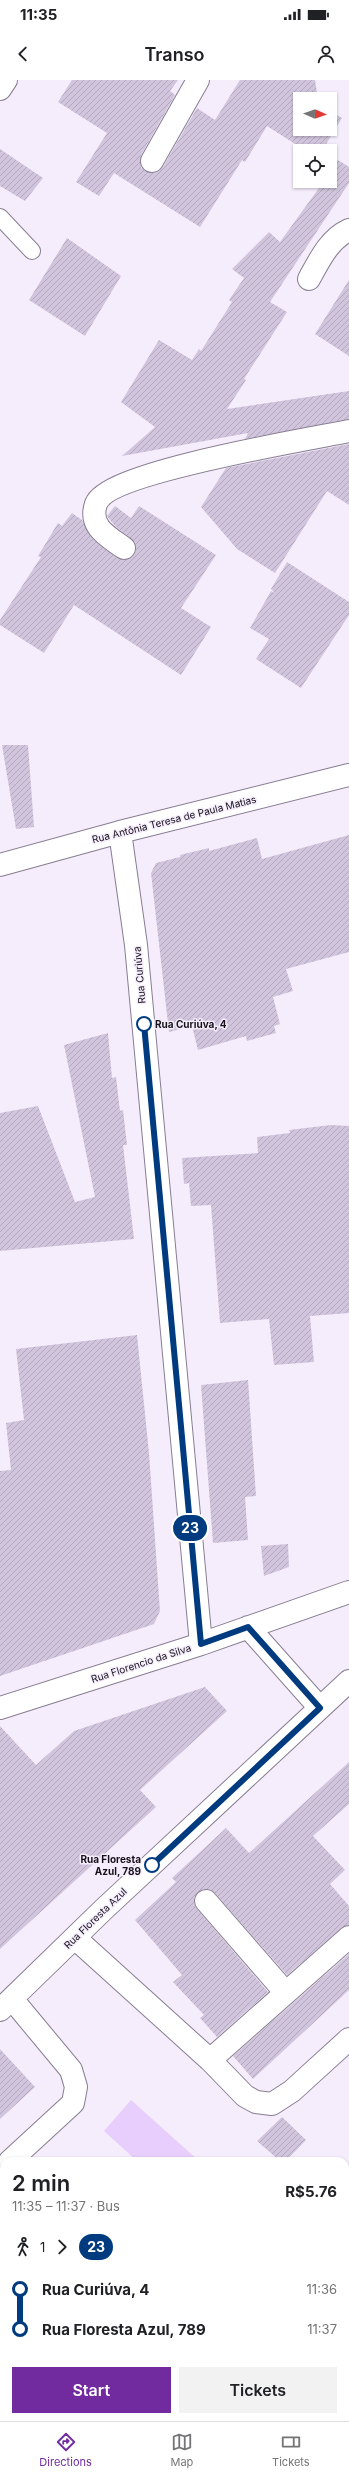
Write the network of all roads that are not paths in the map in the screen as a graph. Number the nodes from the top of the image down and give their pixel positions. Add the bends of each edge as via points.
1 (6, 80) edge
2 (198, 80) edge
3 (0, 89) edge
4 (152, 162) dead end
5 (0, 217) edge
6 (349, 230) edge
7 (32, 251) dead end
8 (309, 279) dead end
9 (349, 431) edge
10 (124, 548) dead end
11 (349, 775) edge
12 (120, 832) junction
13 (0, 865) edge
14 (349, 1592) edge
15 (248, 1627) junction
16 (201, 1644) junction
17 (349, 1681) edge
18 (0, 1708) edge
19 (320, 1708) junction
20 (206, 1901) dead end
21 (349, 1937) edge
22 (75, 1938) junction
23 (286, 1993) junction
24 (6, 2004) edge
25 (349, 2039) edge
26 (210, 2060) junction
27 (14, 2157) edge

1 - 3 street
2 - 4 street
5 - 7 lane
6 - 8 street via 342,233 324,252
9 - 10 street via 168,469 110,489 96,503 94,518 99,530
11 - 12 street, Rua Antônia Teresa de Paula Matias
12 - 13 street, Rua Antônia Teresa de Paula Matias
12 - 16 street, Rua Curiúva via 137,953
14 - 15 street, Rua Florencio da Silva
15 - 16 street, Rua Florencio da Silva
15 - 19 street
16 - 18 street, Rua Florencio da Silva
17 - 19 street, Rua Floresta Azul
19 - 22 street, Rua Floresta Azul
20 - 23 street
21 - 23 street
22 - 24 street, Rua Floresta Azul
22 - 26 street
23 - 26 street
24 - 27 street via 71,2070 76,2087 73,2103
25 - 26 street via 292,2091 272,2104 256,2102 245,2096

